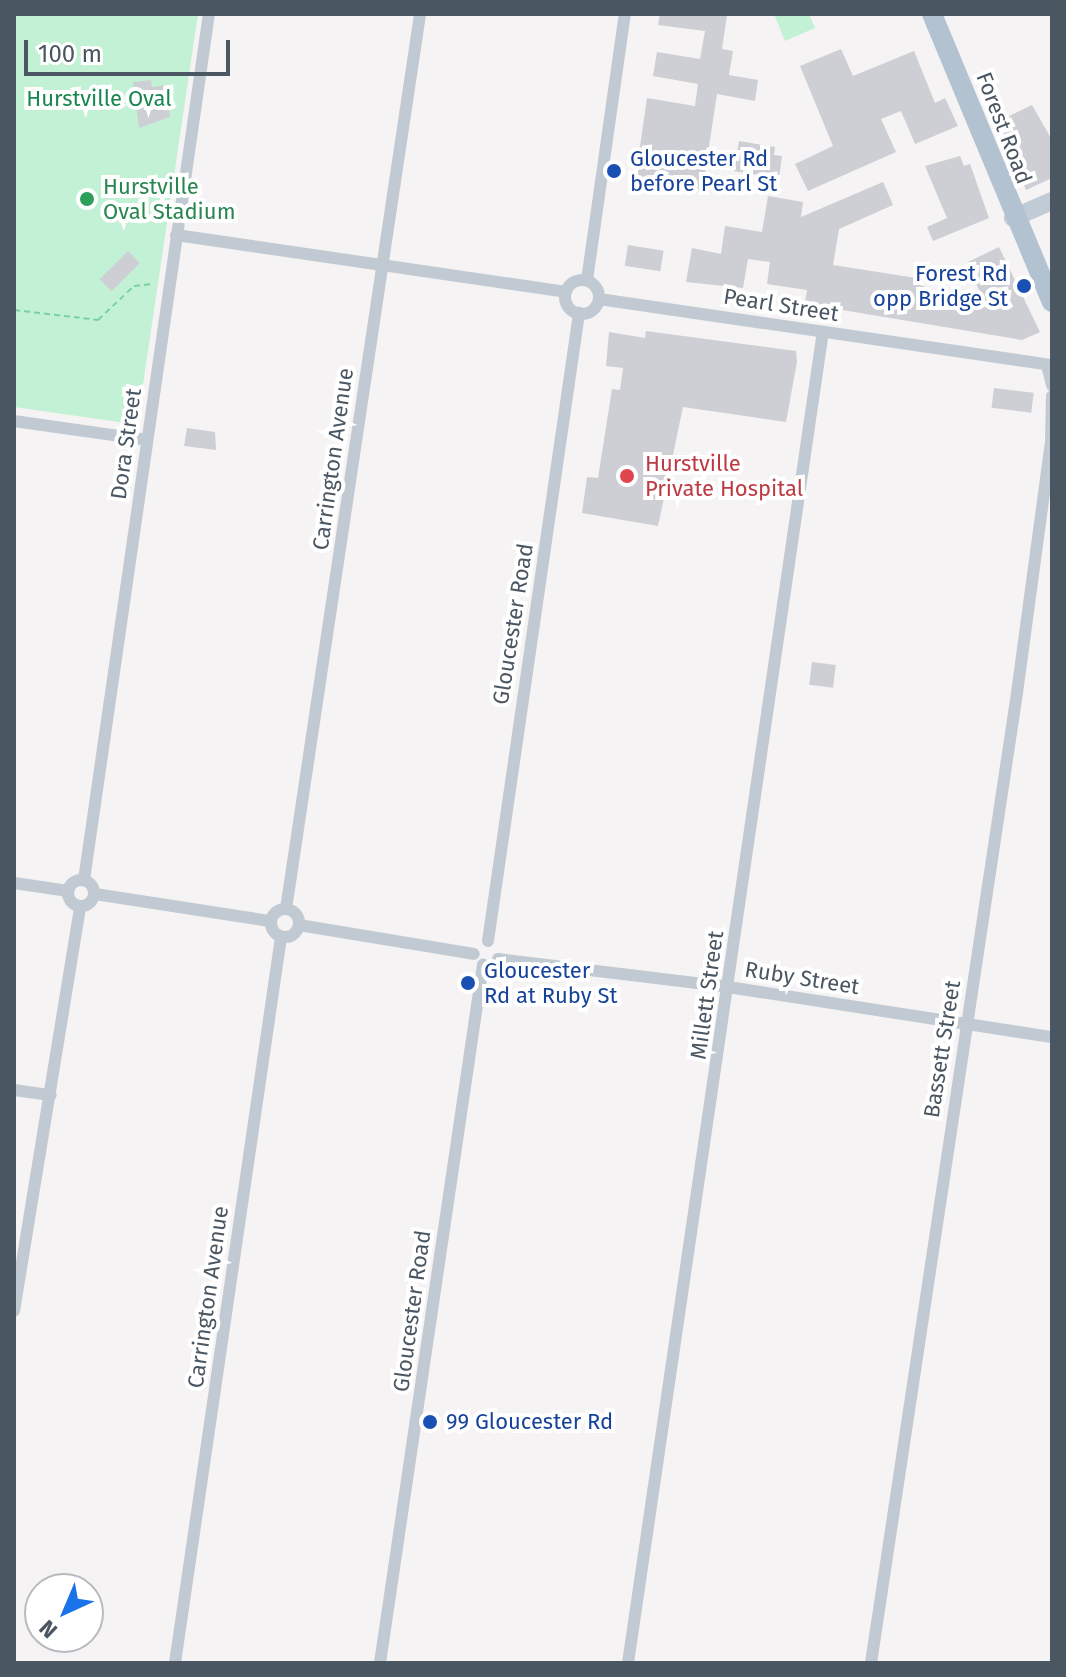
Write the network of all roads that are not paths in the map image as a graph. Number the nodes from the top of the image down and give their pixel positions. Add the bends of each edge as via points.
1 (209, 14) edge
2 (420, 14) edge
3 (625, 14) edge
4 (932, 14) edge
5 (1052, 201) edge
6 (1013, 218) junction
7 (176, 235) junction
8 (381, 269) junction
9 (587, 280) junction
10 (566, 292) junction
11 (599, 299) junction
12 (1052, 302) edge
13 (579, 313) junction
14 (823, 332) junction
15 (1050, 365) edge
16 (1052, 385) edge
17 (1052, 396) edge
18 (14, 421) edge
19 (1051, 439) edge
20 (147, 440) junction
21 (84, 880) junction
22 (14, 883) edge
23 (68, 891) junction
24 (95, 894) junction
25 (80, 907) junction
26 (286, 909) junction
27 (270, 921) junction
28 (299, 925) junction
29 (281, 937) junction
30 (488, 941) junction
31 (498, 959) junction
32 (478, 960) junction
33 (728, 987) junction
34 (966, 1024) junction
35 (1052, 1037) edge
36 (14, 1090) edge
37 (51, 1095) junction
38 (15, 1297) edge
39 (14, 1311) edge
40 (175, 1663) edge
41 (380, 1663) edge
42 (628, 1663) edge
43 (871, 1663) edge

1 - 7 street, Dora Street
2 - 8 street, Carrington Avenue
3 - 9 street
4 - 6 main road, Forest Road
5 - 6 street
6 - 12 main road, Forest Road
7 - 8 street
7 - 20 street, Dora Street
8 - 10 street
8 - 26 street, Carrington Avenue
9 - 10 street via 576,281
9 - 11 street via 598,289
10 - 13 street via 570,308
11 - 13 street via 594,309
11 - 14 street, Pearl Street
13 - 30 street, Gloucester Road
14 - 15 street, Pearl Street
14 - 33 street, Millett Street
15 - 16 street
17 - 19 street, Bassett Street
18 - 20 street
19 - 34 street, Bassett Street
20 - 21 street, Dora Street
21 - 23 street
21 - 24 street
22 - 23 street
23 - 25 street
24 - 25 street via 91,903
24 - 27 street
25 - 37 street
26 - 27 street
26 - 28 street
27 - 29 street
28 - 29 street via 293,935
28 - 32 street
29 - 40 street, Carrington Avenue
30 - 31 street via 498,947
30 - 32 street via 478,945
31 - 32 street
31 - 33 street, Ruby Street
32 - 41 street, Gloucester Road
33 - 34 street, Ruby Street
33 - 42 street, Millett Street
34 - 35 street, Ruby Street
34 - 43 street, Bassett Street
36 - 37 street
37 - 38 street
38 - 39 street

